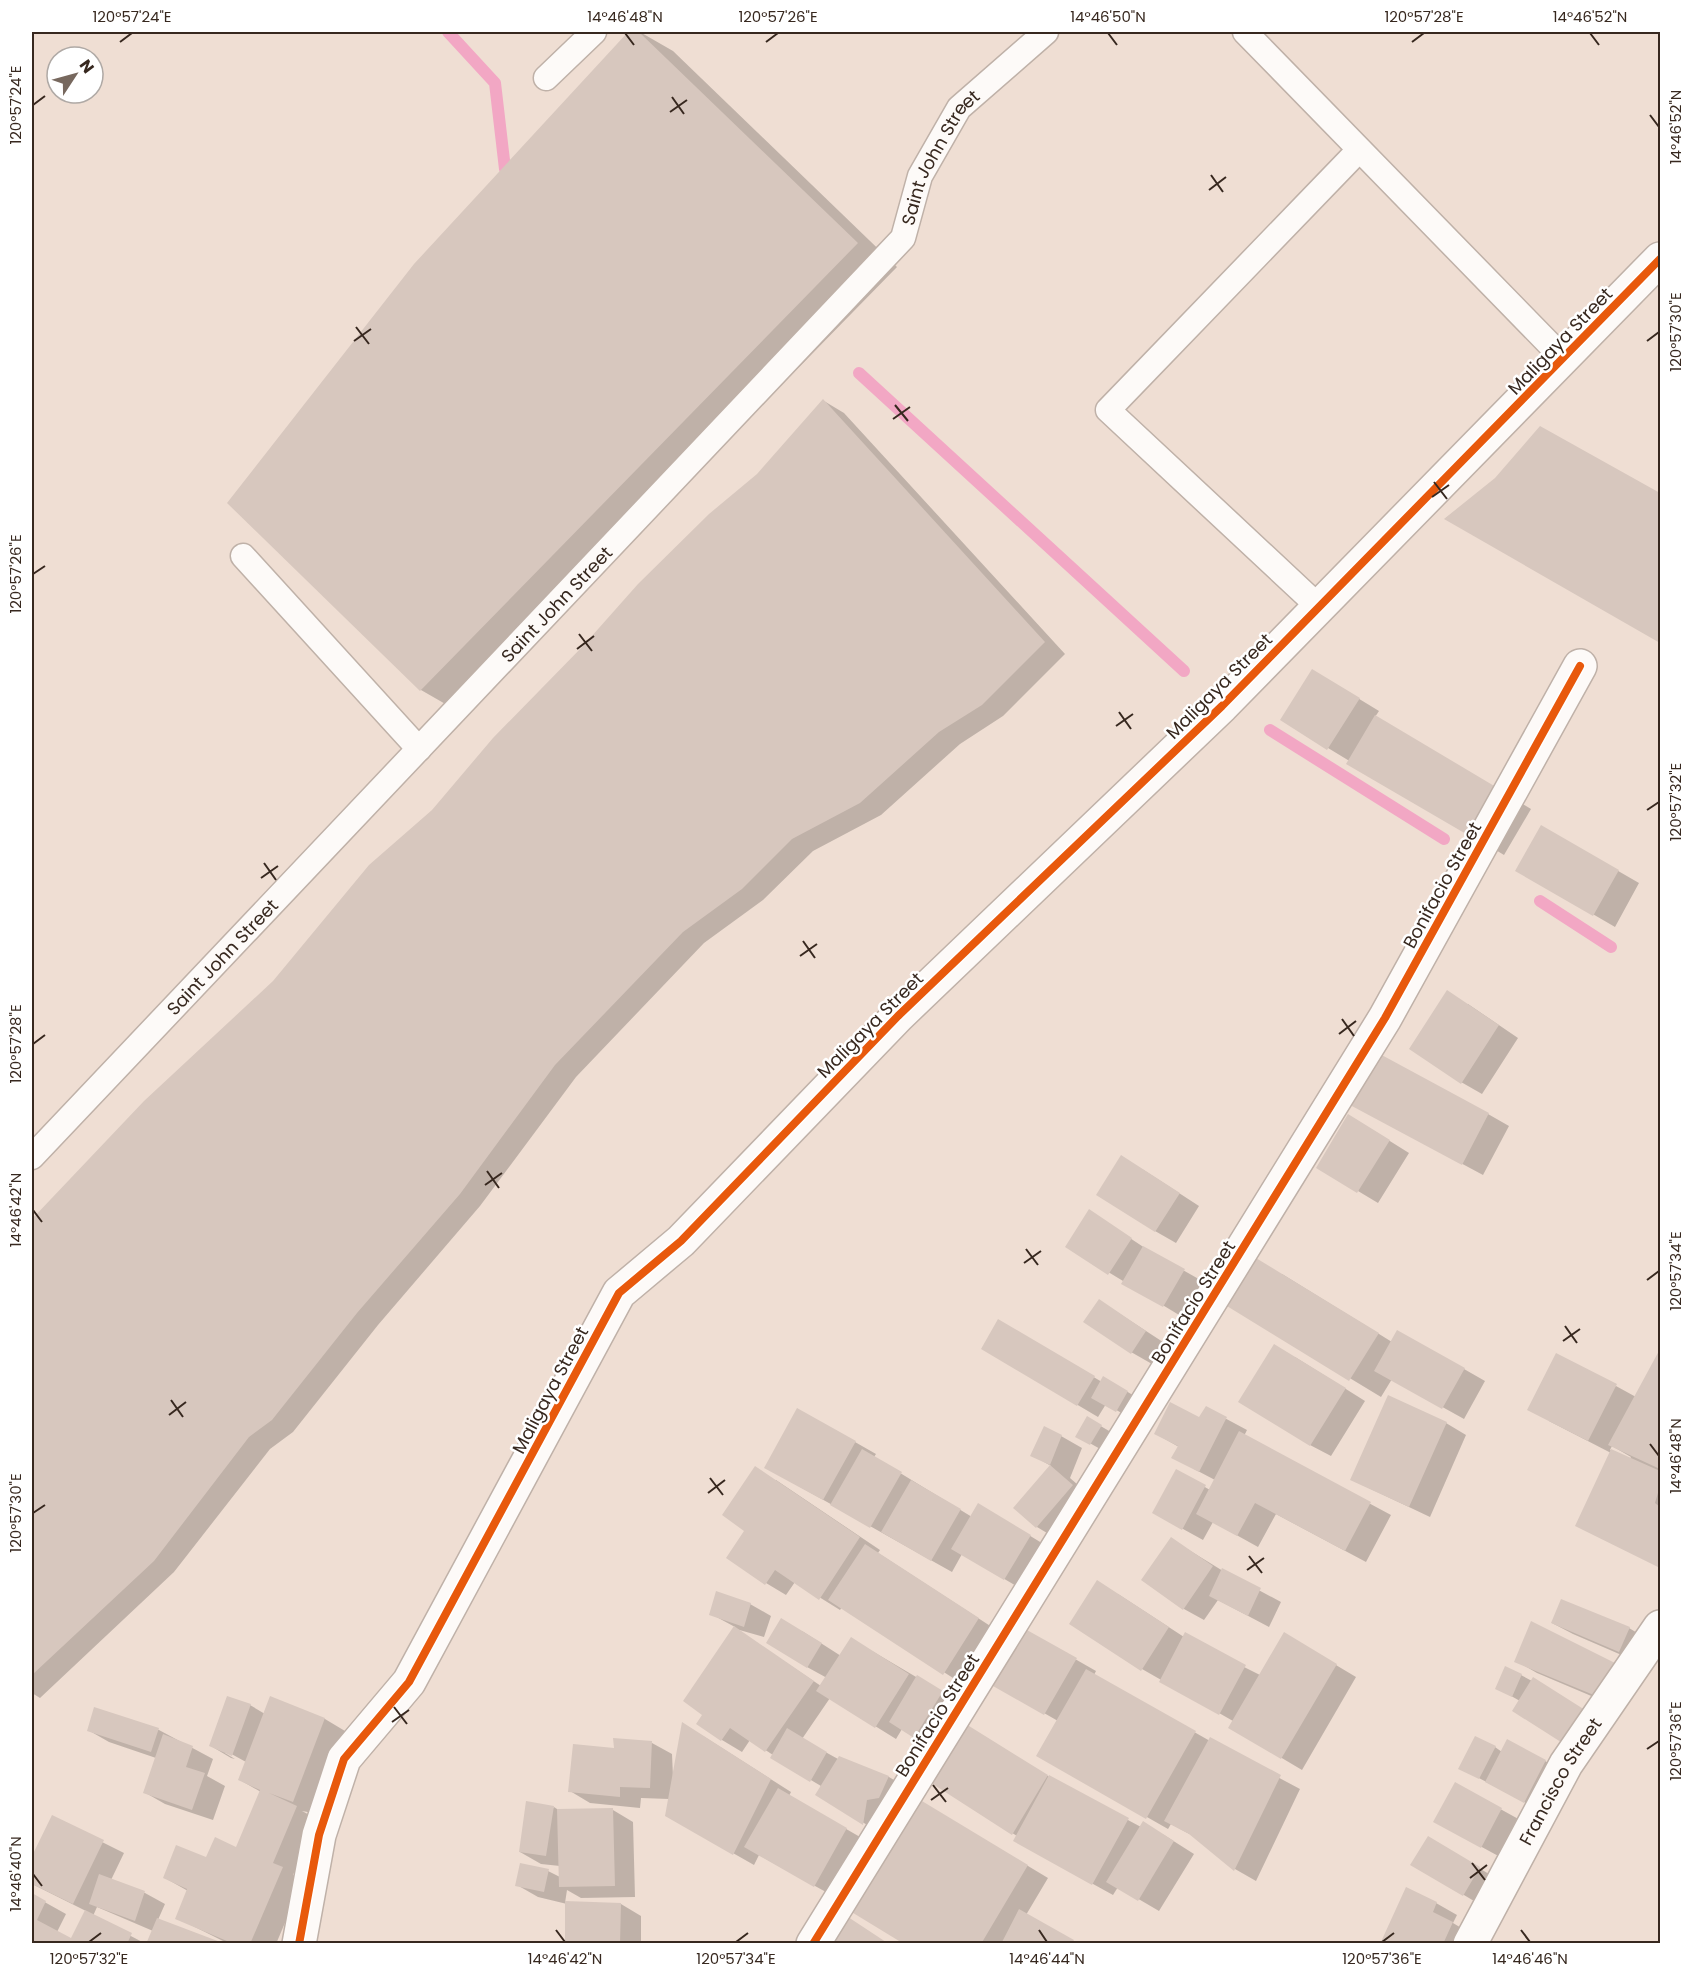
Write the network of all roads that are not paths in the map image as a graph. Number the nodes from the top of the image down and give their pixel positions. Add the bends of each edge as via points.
1 (594, 32) edge
2 (1046, 32) edge
3 (1245, 32) edge
4 (546, 78) dead end
5 (1359, 150) junction
6 (1660, 259) edge
7 (1564, 359) junction
8 (243, 556) dead end
9 (1319, 607) junction
10 (1580, 666) dead end
11 (419, 749) junction
12 (32, 1157) edge
13 (1660, 1627) edge
14 (299, 1944) edge
15 (813, 1944) edge
16 (1470, 1944) edge

1 - 4 lane
2 - 11 lane, Saint John Street via 959,108 920,176 903,238
3 - 5 lane
5 - 7 lane
5 - 9 lane via 1108,410
6 - 7 street, Maligaya Street
7 - 9 street, Maligaya Street
8 - 11 lane
9 - 14 street, Maligaya Street via 1222,706 897,1016 681,1241 620,1293 409,1682 344,1758 319,1836
10 - 15 street, Bonifacio Street via 1385,1018
11 - 12 lane, Saint John Street
13 - 16 street, Francisco Street via 1566,1764

